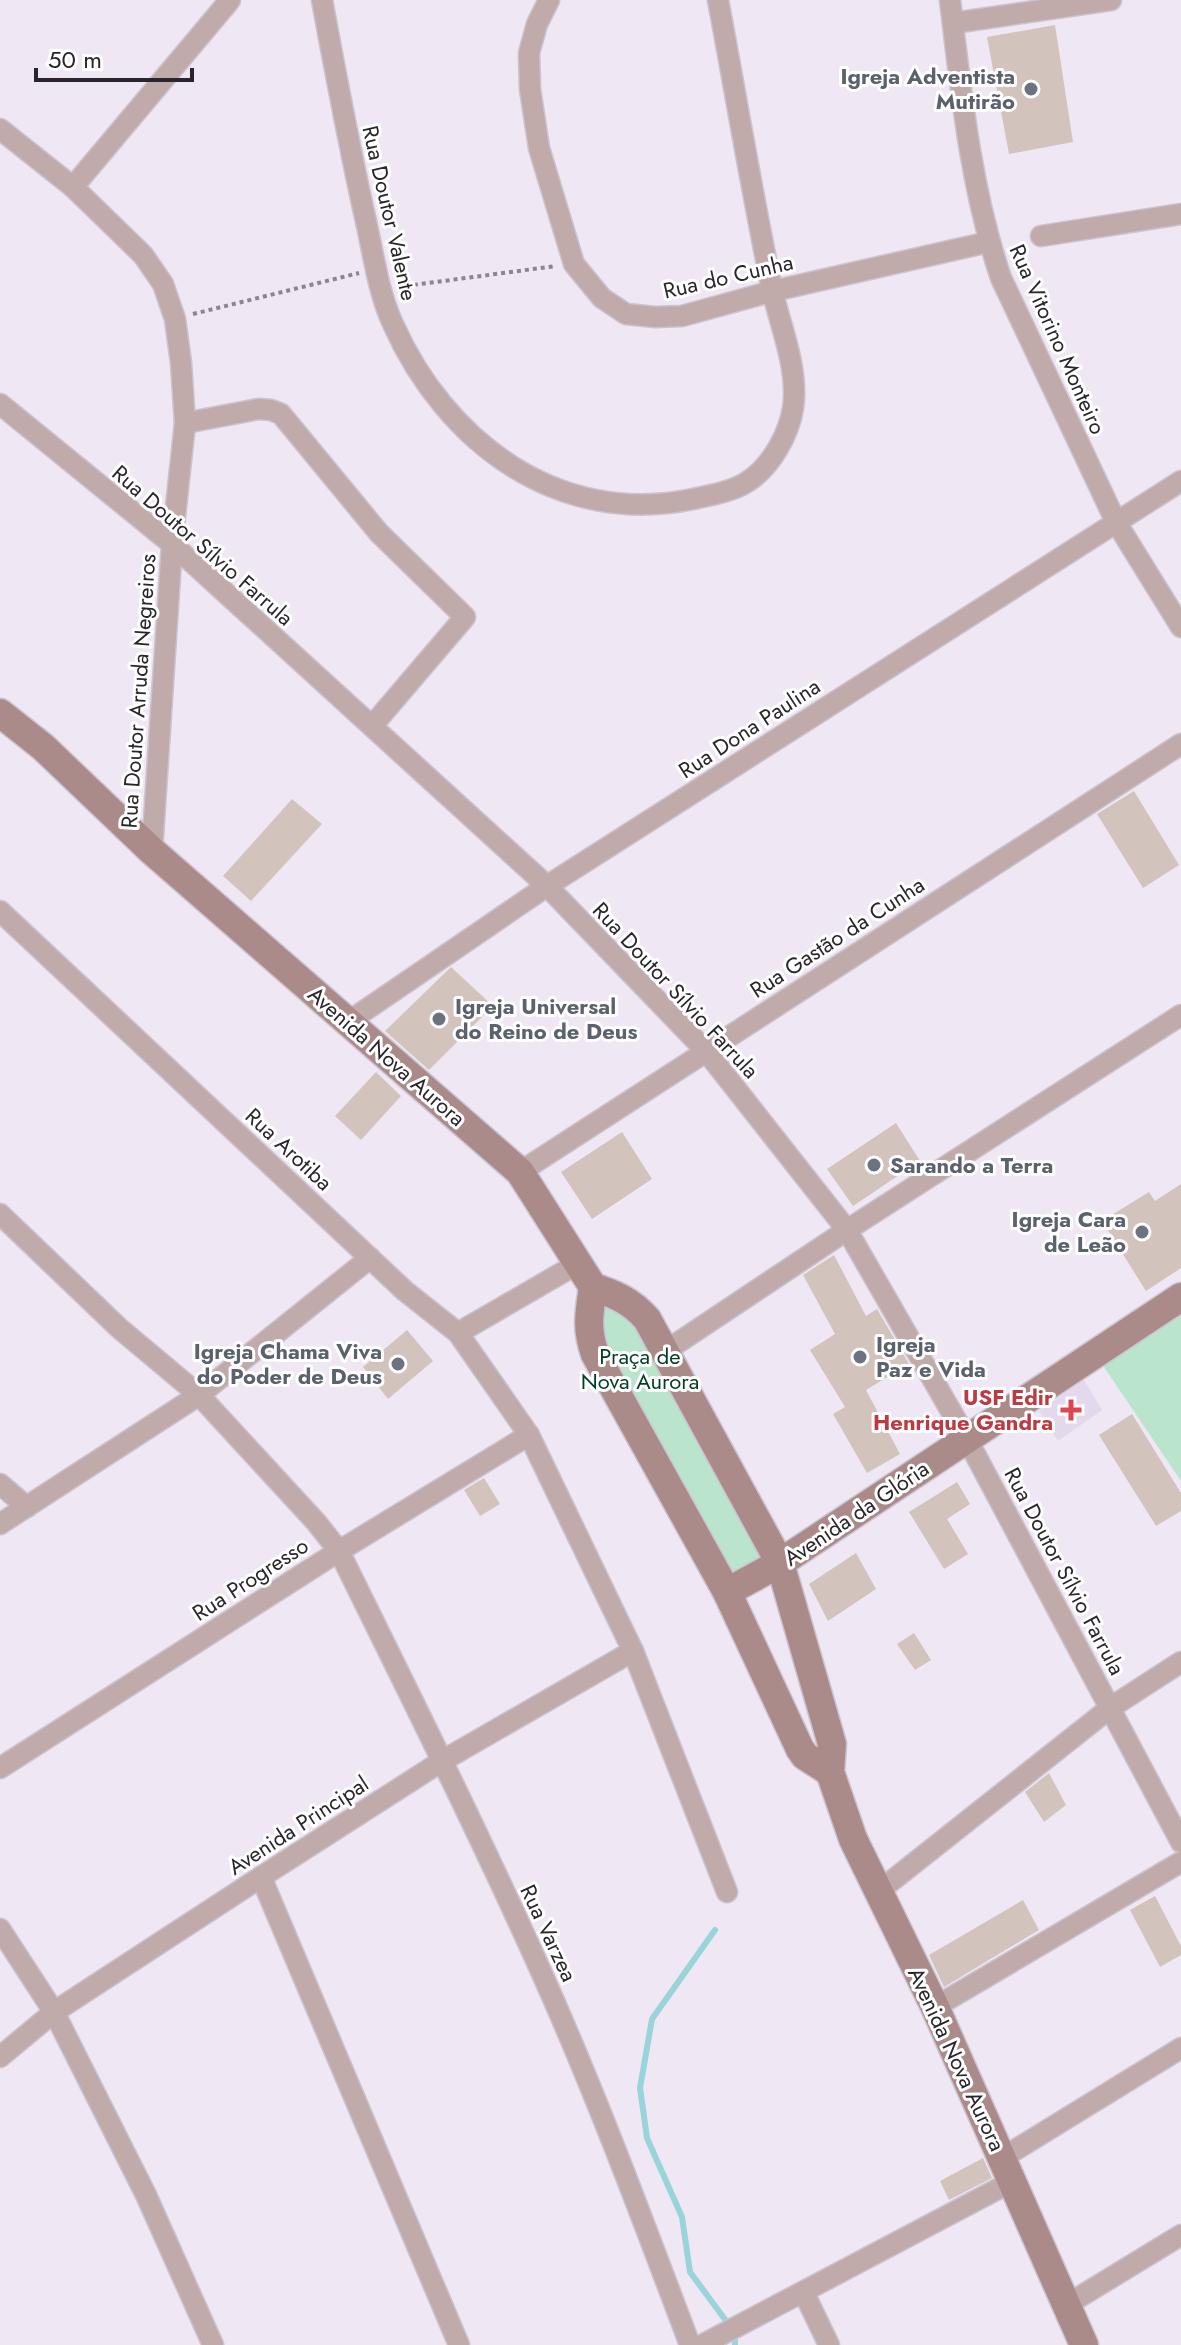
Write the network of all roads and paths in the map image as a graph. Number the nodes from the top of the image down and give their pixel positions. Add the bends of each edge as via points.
1 (230, 0) edge
2 (322, 0) edge
3 (549, 0) edge
4 (718, 0) edge
5 (950, 0) edge
6 (1111, 0) edge
7 (953, 23) junction
8 (0, 129) edge
9 (73, 187) junction
10 (1181, 214) edge
11 (1041, 236) dead end
12 (989, 242) junction
13 (574, 264) junction
14 (379, 279) junction
15 (773, 291) junction
16 (175, 319) junction
17 (0, 404) edge
18 (185, 423) junction
19 (1181, 481) edge
20 (1116, 522) junction
21 (172, 544) junction
22 (1181, 627) edge
23 (0, 713) edge
24 (372, 726) junction
25 (1181, 744) edge
26 (152, 851) junction
27 (547, 886) junction
28 (0, 911) edge
29 (1181, 1015) edge
30 (348, 1022) junction
31 (706, 1051) junction
32 (520, 1172) junction
33 (0, 1214) edge
34 (847, 1230) junction
35 (370, 1258) junction
36 (585, 1275) junction
37 (1181, 1297) edge
38 (458, 1333) junction
39 (667, 1350) junction
40 (199, 1395) junction
41 (529, 1435) junction
42 (967, 1439) junction
43 (0, 1484) edge
44 (27, 1507) junction
45 (0, 1524) edge
46 (339, 1551) junction
47 (780, 1563) junction
48 (727, 1592) junction
49 (633, 1651) junction
50 (1181, 1662) edge
51 (1110, 1708) junction
52 (442, 1761) junction
53 (0, 1768) edge
54 (830, 1772) junction
55 (1181, 1842) edge
56 (1181, 1862) edge
57 (261, 1877) junction
58 (879, 1891) junction
59 (727, 1892) dead end
60 (0, 1929) edge
61 (935, 2007) junction
62 (54, 2012) junction
63 (1181, 2048) edge
64 (0, 2057) edge
65 (1008, 2170) junction
66 (1181, 2235) edge
67 (804, 2293) junction
68 (1068, 2304) junction
69 (701, 2344) edge
70 (213, 2345) edge
71 (459, 2345) edge
72 (829, 2345) edge
73 (1084, 2345) edge

1 - 9 street
2 - 14 street, Rua Doutor Valente
3 - 13 street, Rua do Cunha via 529,53 530,89 539,148
4 - 15 street
5 - 7 street, Rua Vitorino Monteiro
6 - 7 street
7 - 12 street, Rua Vitorino Monteiro
8 - 9 street, Rua Doutor Arruda Negreiros
9 - 16 street, Rua Doutor Arruda Negreiros via 143,255 163,284
10 - 11 street
12 - 15 street, Rua do Cunha
12 - 20 street, Rua Vitorino Monteiro via 1032,348
13 - 14 path
13 - 15 street, Rua do Cunha via 602,298 626,314 682,316
14 - 15 street, Rua Doutor Valente via 392,322 419,375 464,429 542,485 638,506 718,494 748,482 787,433 794,406 793,372
14 - 16 path
16 - 18 street, Rua Doutor Arruda Negreiros
17 - 21 street, Rua Doutor Sílvio Farrula
18 - 21 street, Rua Doutor Arruda Negreiros
18 - 24 street via 259,409 281,414 379,533 465,617
19 - 20 street, Rua Dona Paulina
20 - 22 street, Rua Vitorino Monteiro
20 - 27 street, Rua Dona Paulina
21 - 24 street, Rua Doutor Sílvio Farrula
21 - 26 street, Rua Doutor Arruda Negreiros
23 - 26 street, Avenida Nova Aurora
24 - 27 street, Rua Doutor Sílvio Farrula
25 - 31 street, Rua Gastão da Cunha
26 - 30 street, Avenida Nova Aurora
27 - 30 street, Rua Dona Paulina
27 - 31 street, Rua Doutor Sílvio Farrula
28 - 35 street, Rua Arotiba
29 - 34 street
30 - 32 street, Avenida Nova Aurora
31 - 32 street, Rua Gastão da Cunha
31 - 34 street, Rua Doutor Sílvio Farrula
32 - 36 street, Avenida Nova Aurora
33 - 40 street, Rua Varzea via 119,1328
34 - 39 street
34 - 42 street, Rua Doutor Sílvio Farrula
35 - 38 street, Rua Arotiba
35 - 40 street
36 - 38 street
36 - 39 street, Avenida Nova Aurora via 634,1304
36 - 48 street via 588,1334 595,1354
37 - 42 street, Avenida da Glória
38 - 41 street, Rua Arotiba
39 - 47 street, Avenida Nova Aurora
40 - 44 street
40 - 46 street, Rua Varzea
41 - 46 street, Rua Progresso
41 - 49 street, Rua Arotiba
42 - 47 street, Avenida da Glória
42 - 51 street, Rua Doutor Sílvio Farrula
43 - 44 street
44 - 45 street
46 - 52 street, Rua Varzea
46 - 53 street, Rua Progresso
47 - 48 street, Avenida da Glória
47 - 54 street, Avenida Nova Aurora via 832,1744
48 - 54 street via 800,1749
49 - 52 street, Avenida Principal
49 - 59 street, Rua Arotiba
50 - 51 street
51 - 55 street, Rua Doutor Sílvio Farrula
51 - 58 street
52 - 57 street, Avenida Principal
52 - 69 street, Rua Varzea via 540,1969
54 - 58 street, Avenida Nova Aurora via 853,1839
56 - 61 street
57 - 62 street, Avenida Principal
57 - 71 street
58 - 61 street, Avenida Nova Aurora
60 - 62 street
61 - 65 street, Avenida Nova Aurora
62 - 64 street, Avenida Principal
62 - 70 street via 146,2195
63 - 65 street
65 - 67 street
65 - 68 street, Avenida Nova Aurora
66 - 68 street
67 - 69 street
67 - 72 street
68 - 73 street, Avenida Nova Aurora

